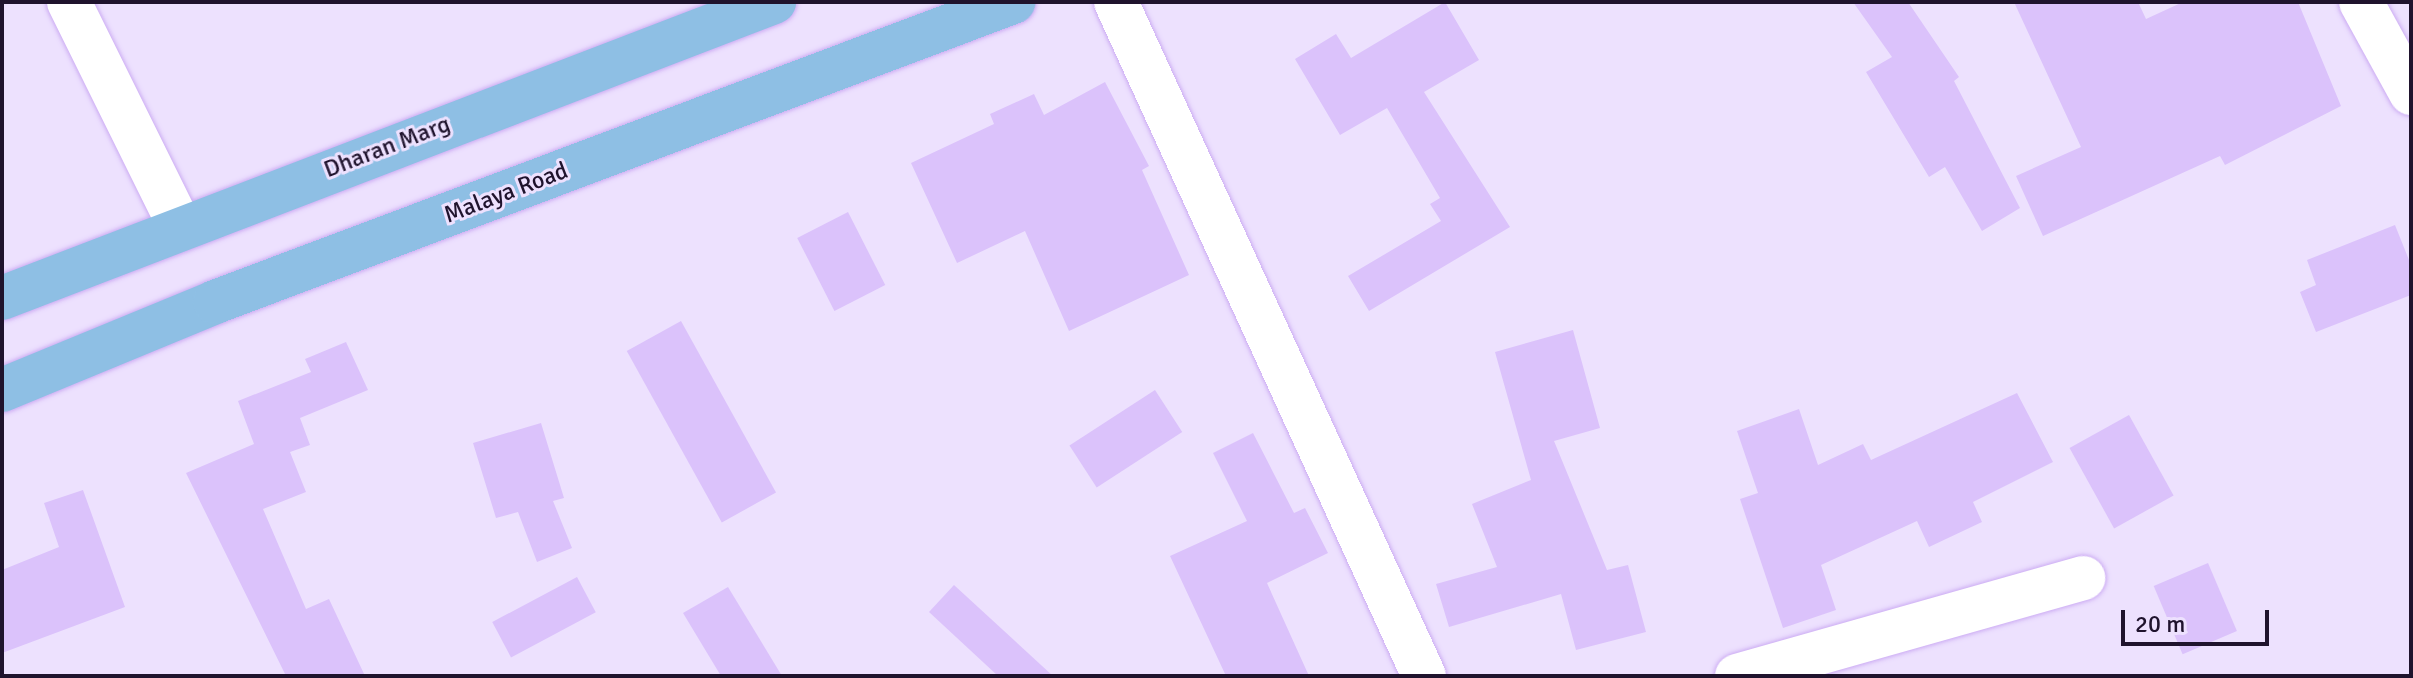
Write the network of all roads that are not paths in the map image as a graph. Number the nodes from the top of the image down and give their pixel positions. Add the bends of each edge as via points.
1 (69, 2) edge
2 (774, 2) edge
3 (1013, 2) edge
4 (1116, 2) edge
5 (2361, 2) edge
6 (929, 17) edge
7 (2411, 93) edge
8 (179, 225) junction
9 (2, 298) edge
10 (2, 390) edge
11 (2083, 578) dead end
12 (1424, 676) edge
13 (1737, 676) edge

1 - 8 street
2 - 8 main road, Dharan Marg
3 - 6 main road, Malaya Road
4 - 12 street
5 - 7 street
6 - 10 main road, Malaya Road
8 - 9 main road, Dharan Marg
11 - 13 street

